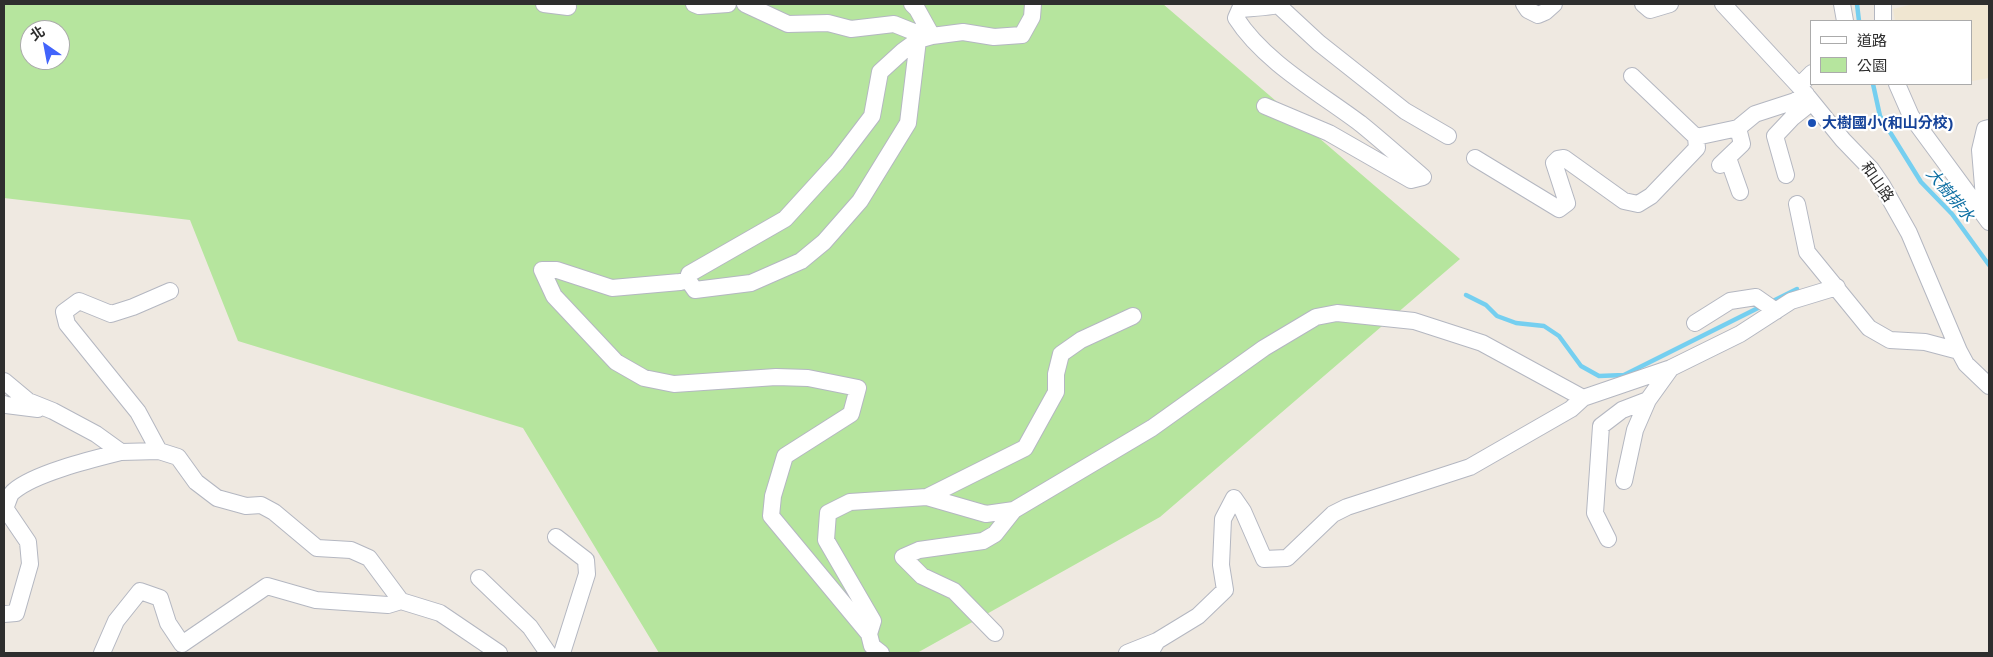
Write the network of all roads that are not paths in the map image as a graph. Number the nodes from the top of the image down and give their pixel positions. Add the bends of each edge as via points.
1 (544, 4) edge
2 (694, 4) edge
3 (728, 4) edge
4 (745, 4) edge
5 (912, 4) edge
6 (1033, 4) edge
7 (1524, 4) edge
8 (1554, 4) edge
9 (1643, 4) edge
10 (1670, 4) edge
11 (1723, 4) edge
12 (1842, 4) edge
13 (1883, 4) edge
14 (570, 5) edge
15 (1280, 5) edge
16 (1845, 20) edge
17 (1883, 20) edge
18 (925, 38) junction
19 (1632, 76) dead end
20 (1810, 80) edge
21 (1897, 85) edge
22 (1806, 94) junction
23 (1265, 106) dead end
24 (1769, 108) junction
25 (1738, 128) junction
26 (1989, 128) edge
27 (1448, 136) dead end
28 (1775, 136) junction
29 (1696, 137) junction
30 (1475, 158) dead end
31 (1786, 175) dead end
32 (1740, 192) dead end
33 (1797, 204) dead end
34 (1985, 217) edge
35 (688, 280) junction
36 (1837, 287) junction
37 (170, 291) dead end
38 (1776, 311) junction
39 (1133, 316) dead end
40 (1695, 323) dead end
41 (1959, 351) junction
42 (1671, 368) junction
43 (4, 382) edge
44 (1989, 386) edge
45 (1583, 398) junction
46 (1648, 400) junction
47 (4, 404) edge
48 (53, 410) junction
49 (159, 451) junction
50 (120, 452) junction
51 (1624, 481) dead end
52 (927, 497) junction
53 (1014, 510) junction
54 (556, 537) dead end
55 (1608, 539) dead end
56 (479, 578) dead end
57 (401, 601) junction
58 (4, 614) edge
59 (995, 633) dead end
60 (869, 634) junction
61 (1154, 647) edge
62 (102, 653) edge
63 (499, 653) edge
64 (548, 653) edge
65 (562, 653) edge
66 (881, 653) edge
67 (1127, 653) edge

1 - 14 street
2 - 3 street
4 - 18 street via 788,24 828,23 851,29 894,24
5 - 18 street
6 - 18 street via 1032,17 1022,35 994,37 963,32
7 - 8 street via 1538,15
9 - 10 street via 1650,10
11 - 22 street, 和山路
12 - 16 street
13 - 17 street
15 - 23 street via 1240,9 1236,18 1245,33 1281,65 1363,126 1422,177 1411,180 1329,133
15 - 27 street via 1319,44 1405,111
18 - 35 street via 902,51 880,72 872,116 837,162 785,219 689,274
18 - 35 street via 908,123 860,201 824,242 801,261 750,283 695,290
19 - 29 street
20 - 22 street
21 - 34 street via 1911,116
22 - 24 street via 1795,101
22 - 28 street via 1792,118
22 - 41 street, 和山路 via 1882,185 1909,233
24 - 25 street via 1755,114
24 - 28 street
25 - 29 street
25 - 32 street via 1742,144 1724,161
26 - 34 street via 1980,150
28 - 31 street
29 - 30 street via 1697,148 1651,196 1638,204 1624,201 1564,158 1554,163 1567,203 1559,209
33 - 36 street via 1807,252
35 - 60 street via 612,288 556,270 542,270 554,296 616,362 644,378 674,384 808,378 858,388 851,414 785,456 773,496 771,516
36 - 38 street via 1792,301
36 - 41 street via 1869,328 1890,340 1925,342
37 - 49 street via 112,314 79,301 64,312 67,324 138,412
38 - 40 street via 1756,297 1730,301
38 - 42 street via 1740,334
39 - 52 street via 1081,340 1061,354 1056,392 1025,448
41 - 44 street, 和山路 via 1966,364
42 - 45 street
42 - 46 street
43 - 48 street via 28,401
45 - 53 street via 1482,343 1414,321 1330,314 1316,317 1264,348 1152,428
45 - 61 street via 1571,409 1470,467 1333,514 1287,558 1264,559 1234,498 1223,519 1221,565 1225,590 1198,616
46 - 51 street via 1635,430
46 - 55 street via 1622,410 1601,426 1595,513
47 - 48 street
48 - 50 street via 96,434
49 - 50 street
49 - 57 street via 178,458 196,482 217,498 246,506 261,504 317,548 351,550 369,558
50 - 58 street via 40,478 12,492 6,508 28,542 30,564 16,613
52 - 53 street via 986,514
52 - 60 street via 850,502 828,513 826,540 873,621
53 - 59 street via 995,534 983,541 919,550 903,557 922,576 954,591
54 - 65 street via 586,560 587,574
56 - 64 street via 530,628
57 - 62 street via 388,605 316,600 266,586 182,644 168,623 160,598 140,591 116,622
57 - 63 street via 440,613
60 - 66 street via 872,646
61 - 67 street

